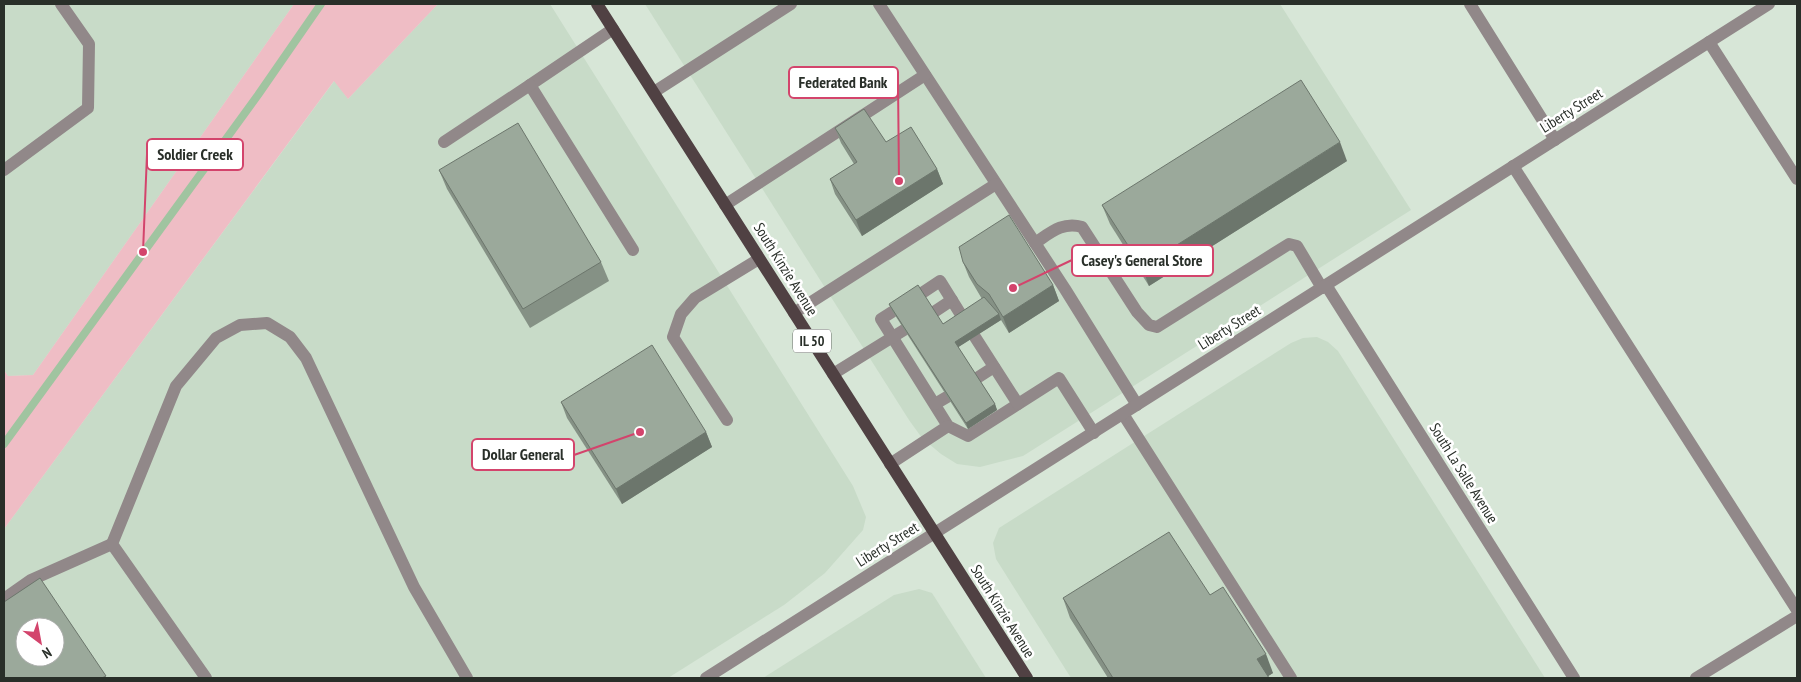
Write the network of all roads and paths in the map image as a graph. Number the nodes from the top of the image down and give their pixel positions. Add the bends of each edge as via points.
1 (61, 4) edge
2 (597, 4) edge
3 (791, 4) edge
4 (878, 4) edge
5 (1470, 4) edge
6 (1769, 4) edge
7 (613, 29) junction
8 (1709, 42) junction
9 (925, 75) junction
10 (530, 85) junction
11 (654, 92) junction
12 (1555, 140) junction
13 (444, 142) dead end
14 (1513, 166) junction
15 (4, 170) edge
16 (1797, 179) edge
17 (996, 184) junction
18 (725, 205) junction
19 (1035, 243) junction
20 (634, 250) dead end
21 (760, 258) junction
22 (1324, 286) junction
23 (922, 293) edge
24 (952, 300) junction
25 (892, 312) edge
26 (934, 312) edge
27 (794, 313) junction
28 (963, 318) edge
29 (904, 330) edge
30 (893, 337) junction
31 (975, 337) edge
32 (922, 358) edge
33 (911, 365) junction
34 (994, 367) junction
35 (833, 374) junction
36 (977, 378) edge
37 (947, 397) edge
38 (935, 404) junction
39 (1018, 404) junction
40 (1137, 405) junction
41 (1123, 414) junction
42 (727, 420) dead end
43 (948, 426) junction
44 (1094, 432) junction
45 (890, 464) junction
46 (934, 534) junction
47 (112, 544) junction
48 (4, 599) edge
49 (1797, 610) edge
50 (1797, 616) edge
51 (206, 678) edge
52 (467, 678) edge
53 (706, 678) edge
54 (1027, 678) edge
55 (1291, 678) edge
56 (1574, 678) edge
57 (1696, 678) edge

1 - 15 street via 89,44 88,108
2 - 7 main road, South Kinzie Avenue / IL 50
3 - 11 street
4 - 9 street
5 - 12 street
6 - 8 street, Liberty Street
7 - 10 street
7 - 11 main road, South Kinzie Avenue / IL 50
8 - 12 street, Liberty Street
8 - 16 street
9 - 17 street
9 - 18 street
10 - 13 street
10 - 20 street
11 - 18 main road, South Kinzie Avenue / IL 50
12 - 14 street, Liberty Street
14 - 22 street, Liberty Street
14 - 49 street
17 - 19 street
17 - 27 street
18 - 21 main road, South Kinzie Avenue / IL 50
19 - 22 street, South La Salle Avenue via 1059,227 1073,224 1082,227 1136,312 1149,326 1157,327 1289,244 1297,246
19 - 40 street
21 - 27 main road, South Kinzie Avenue / IL 50
21 - 42 street via 695,298 681,314 673,337
22 - 40 street, Liberty Street
22 - 56 street, South La Salle Avenue
23 - 24 street via 940,281
24 - 26 street
24 - 28 street
25 - 30 street via 881,319
27 - 35 main road, South Kinzie Avenue / IL 50
29 - 30 street
30 - 33 street
30 - 35 street
31 - 34 street
32 - 33 street
33 - 38 street
34 - 36 street
34 - 39 street
35 - 45 main road, South Kinzie Avenue / IL 50
37 - 38 street
38 - 43 street
39 - 43 street via 968,436
39 - 44 street via 1060,378
40 - 41 street, Liberty Street
41 - 44 street, Liberty Street
41 - 55 street
43 - 45 street
44 - 46 street, Liberty Street
45 - 46 main road, South Kinzie Avenue / IL 50
46 - 53 street, Liberty Street
46 - 54 main road, South Kinzie Avenue / IL 50
47 - 48 street via 31,580
47 - 51 street
47 - 52 street via 176,386 216,338 240,325 267,323 290,336 306,358 414,587
50 - 57 street

